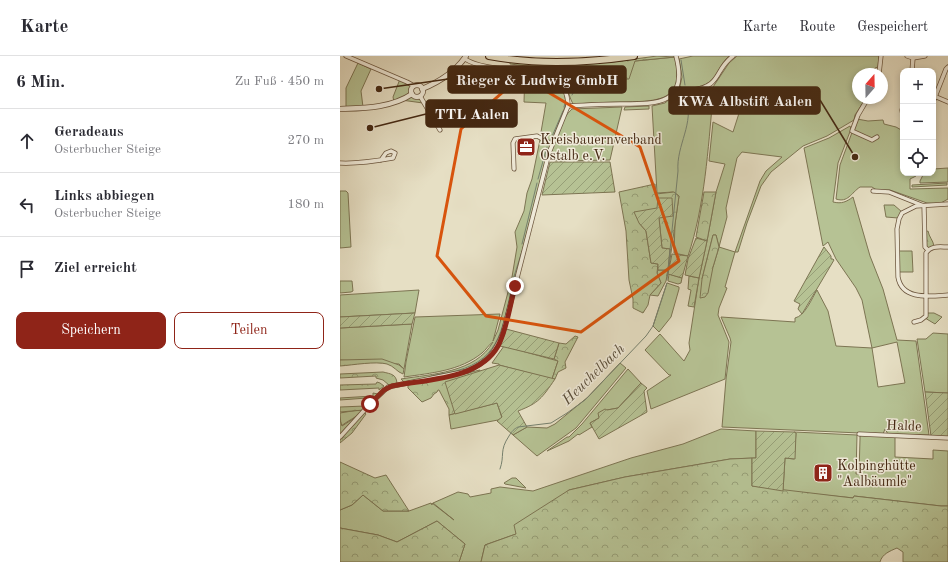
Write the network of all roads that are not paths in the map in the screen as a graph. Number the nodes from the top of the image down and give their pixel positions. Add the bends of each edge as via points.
1 (346, 56) edge
2 (488, 56) edge
3 (516, 56) edge
4 (634, 56) edge
5 (676, 56) edge
6 (732, 56) edge
7 (881, 56) edge
8 (907, 56) edge
9 (925, 56) edge
10 (466, 57) edge
11 (914, 58) junction
12 (551, 61) junction
13 (948, 67) edge
14 (880, 68) edge
15 (912, 68) edge
16 (414, 86) junction
17 (677, 88) junction
18 (422, 89) junction
19 (936, 91) edge
20 (412, 94) junction
21 (420, 96) junction
22 (936, 97) edge
23 (948, 102) edge
24 (865, 104) edge
25 (568, 106) junction
26 (340, 109) edge
27 (440, 130) dead end
28 (877, 137) dead end
29 (552, 144) junction
30 (381, 160) dead end
31 (340, 163) edge
32 (514, 168) dead end
33 (873, 191) dead end
34 (948, 204) edge
35 (924, 206) junction
36 (948, 247) edge
37 (928, 250) junction
38 (948, 295) edge
39 (926, 296) junction
40 (914, 322) dead end
41 (859, 434) dead end
42 (340, 437) edge
43 (948, 438) edge

1 - 16 street
2 - 12 highway
3 - 12 highway
4 - 12 highway
5 - 17 street via 679,71
6 - 17 street via 717,78 706,88 690,91
7 - 14 street
8 - 11 street
9 - 11 street
10 - 18 street via 441,79
10 - 25 street via 477,64 536,69 551,73 564,85
11 - 15 street
13 - 19 street
16 - 18 street via 419,85
16 - 20 street
17 - 25 street via 665,100 655,103
18 - 21 street via 423,93
20 - 21 street via 415,97
20 - 26 street via 402,100 379,106
21 - 27 street
22 - 23 street
24 - 28 street via 852,131 872,140
25 - 29 street
29 - 32 street via 537,136 515,139
29 - 42 street via 503,333 494,351 484,362 468,371 388,387
30 - 31 street
33 - 35 street via 888,192
34 - 35 street
35 - 37 street via 925,247
35 - 39 street via 916,206 902,213 897,229 897,252 899,283 903,289 915,296
36 - 37 street via 932,247
37 - 39 street via 925,257
38 - 39 street
39 - 40 street via 926,316
41 - 43 street, Halde

